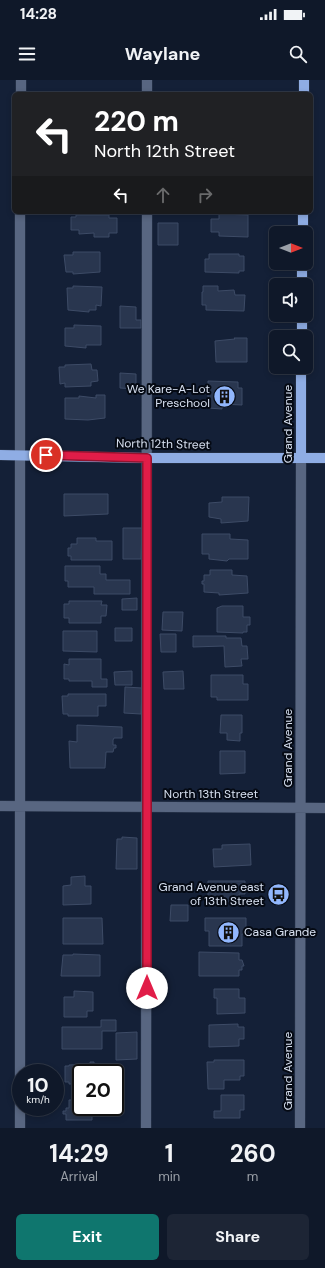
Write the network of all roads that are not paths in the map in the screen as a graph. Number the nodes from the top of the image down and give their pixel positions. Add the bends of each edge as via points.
1 (21, 80) edge
2 (147, 80) edge
3 (304, 80) edge
4 (21, 92) edge
5 (147, 92) edge
6 (304, 92) edge
7 (20, 214) edge
8 (147, 214) edge
9 (303, 214) edge
10 (302, 226) edge
11 (301, 374) edge
12 (0, 455) edge
13 (20, 455) junction
14 (147, 458) junction
15 (301, 458) junction
16 (325, 458) edge
17 (0, 806) edge
18 (20, 806) junction
19 (147, 807) junction
20 (301, 808) junction
21 (325, 808) edge
22 (20, 1128) edge
23 (146, 1128) edge
24 (300, 1128) edge

1 - 4 street
2 - 5 street
3 - 6 main road
7 - 13 street
8 - 14 street
9 - 10 main road
11 - 15 main road, Grand Avenue
12 - 13 main road, North 12th Street
13 - 14 main road, North 12th Street
13 - 18 street
14 - 15 main road, North 12th Street
14 - 19 street
15 - 16 main road, North 12th Street
15 - 20 street, Grand Avenue
17 - 18 street, North 13th Street
18 - 19 street, North 13th Street
18 - 22 street
19 - 20 street, North 13th Street
19 - 23 street
20 - 21 street, North 13th Street
20 - 24 street, Grand Avenue

